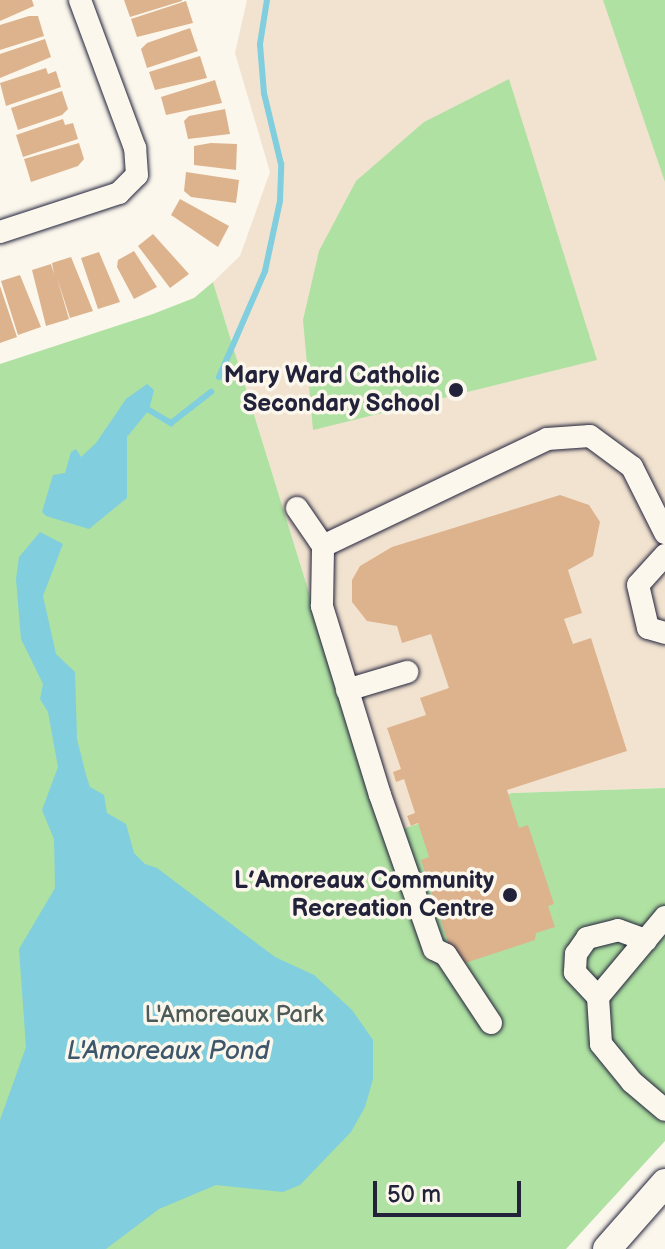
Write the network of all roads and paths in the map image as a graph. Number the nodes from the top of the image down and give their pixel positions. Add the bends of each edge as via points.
1 (80, 0) edge
2 (0, 232) edge
3 (297, 508) dead end
4 (665, 533) edge
5 (323, 546) junction
6 (665, 555) edge
7 (665, 633) edge
8 (407, 672) dead end
9 (347, 690) junction
10 (665, 917) edge
11 (646, 940) junction
12 (598, 997) junction
13 (491, 1023) dead end
14 (665, 1110) edge
15 (665, 1183) edge
16 (607, 1249) edge

1 - 2 street via 135,148 137,175 119,193
3 - 5 street
4 - 5 street via 632,467 590,436 547,439
5 - 9 street via 322,606
6 - 7 street via 638,585 648,628
8 - 9 street
9 - 13 street via 434,949 446,955
10 - 11 street
11 - 12 street
11 - 12 street via 618,930 587,938 576,954 575,972
12 - 14 street via 601,1044 632,1082
15 - 16 main road

